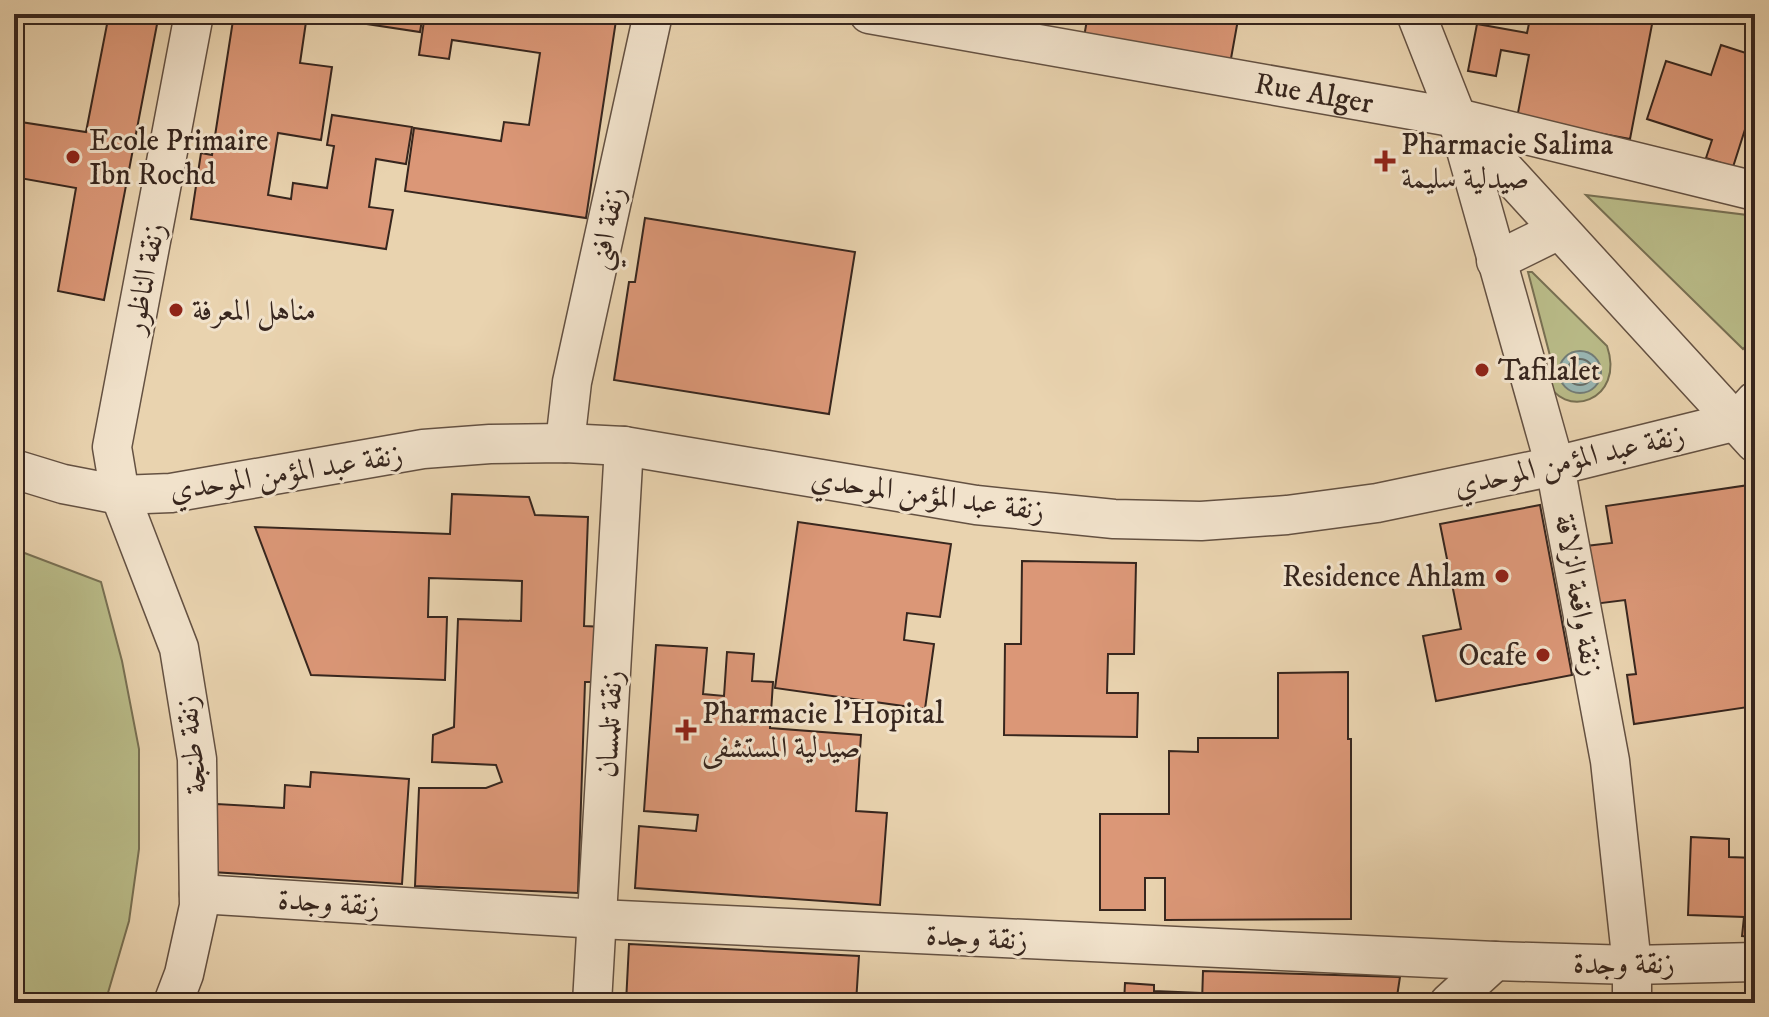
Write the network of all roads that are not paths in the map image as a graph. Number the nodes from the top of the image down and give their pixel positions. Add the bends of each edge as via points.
1 (194, 14) edge
2 (653, 14) edge
3 (869, 14) edge
4 (1416, 14) edge
5 (1457, 118) junction
6 (1755, 191) edge
7 (1559, 230) junction
8 (1496, 261) junction
9 (1747, 422) edge
10 (565, 443) junction
11 (624, 446) junction
12 (1555, 466) junction
13 (14, 469) edge
14 (120, 495) junction
15 (199, 894) junction
16 (598, 919) junction
17 (1495, 961) junction
18 (1755, 962) edge
19 (1632, 965) junction
20 (173, 1003) edge
21 (592, 1003) edge
22 (1449, 1003) edge
23 (1632, 1003) edge

1 - 14 street, زنقة الناظور via 112,447
2 - 10 street, زنقة افني via 572,382
3 - 5 street, Rue Alger
4 - 5 street, زنقة واقعة الزلاقة
5 - 6 street, Rue Alger
5 - 7 street
5 - 8 street, زنقة واقعة الزلاقة
7 - 8 street
7 - 9 street
8 - 12 street, زنقة واقعة الزلاقة
9 - 12 street, زنقة عبد المؤمن الموحدي
10 - 11 street, زنقة عبد المؤمن الموحدي
10 - 14 street, زنقة عبد المؤمن الموحدي via 423,449 171,493
11 - 12 street, زنقة عبد المؤمن الموحدي via 961,503 1114,519 1201,521 1377,503
11 - 16 street, زنقة تلمسان
12 - 19 street, زنقة واقعة الزلاقة via 1610,761
13 - 14 street, زنقة عبد المؤمن الموحدي
14 - 15 street, زنقة طنجة via 179,648 197,759
15 - 16 street, زنقة وجدة
15 - 20 street, زنقة طنجة via 191,948
16 - 17 street, زنقة وجدة
16 - 21 street, زنقة تلمسان
17 - 19 street, زنقة وجدة
17 - 22 street
18 - 19 street, زنقة وجدة
19 - 23 street, زنقة واقعة الزلاقة

